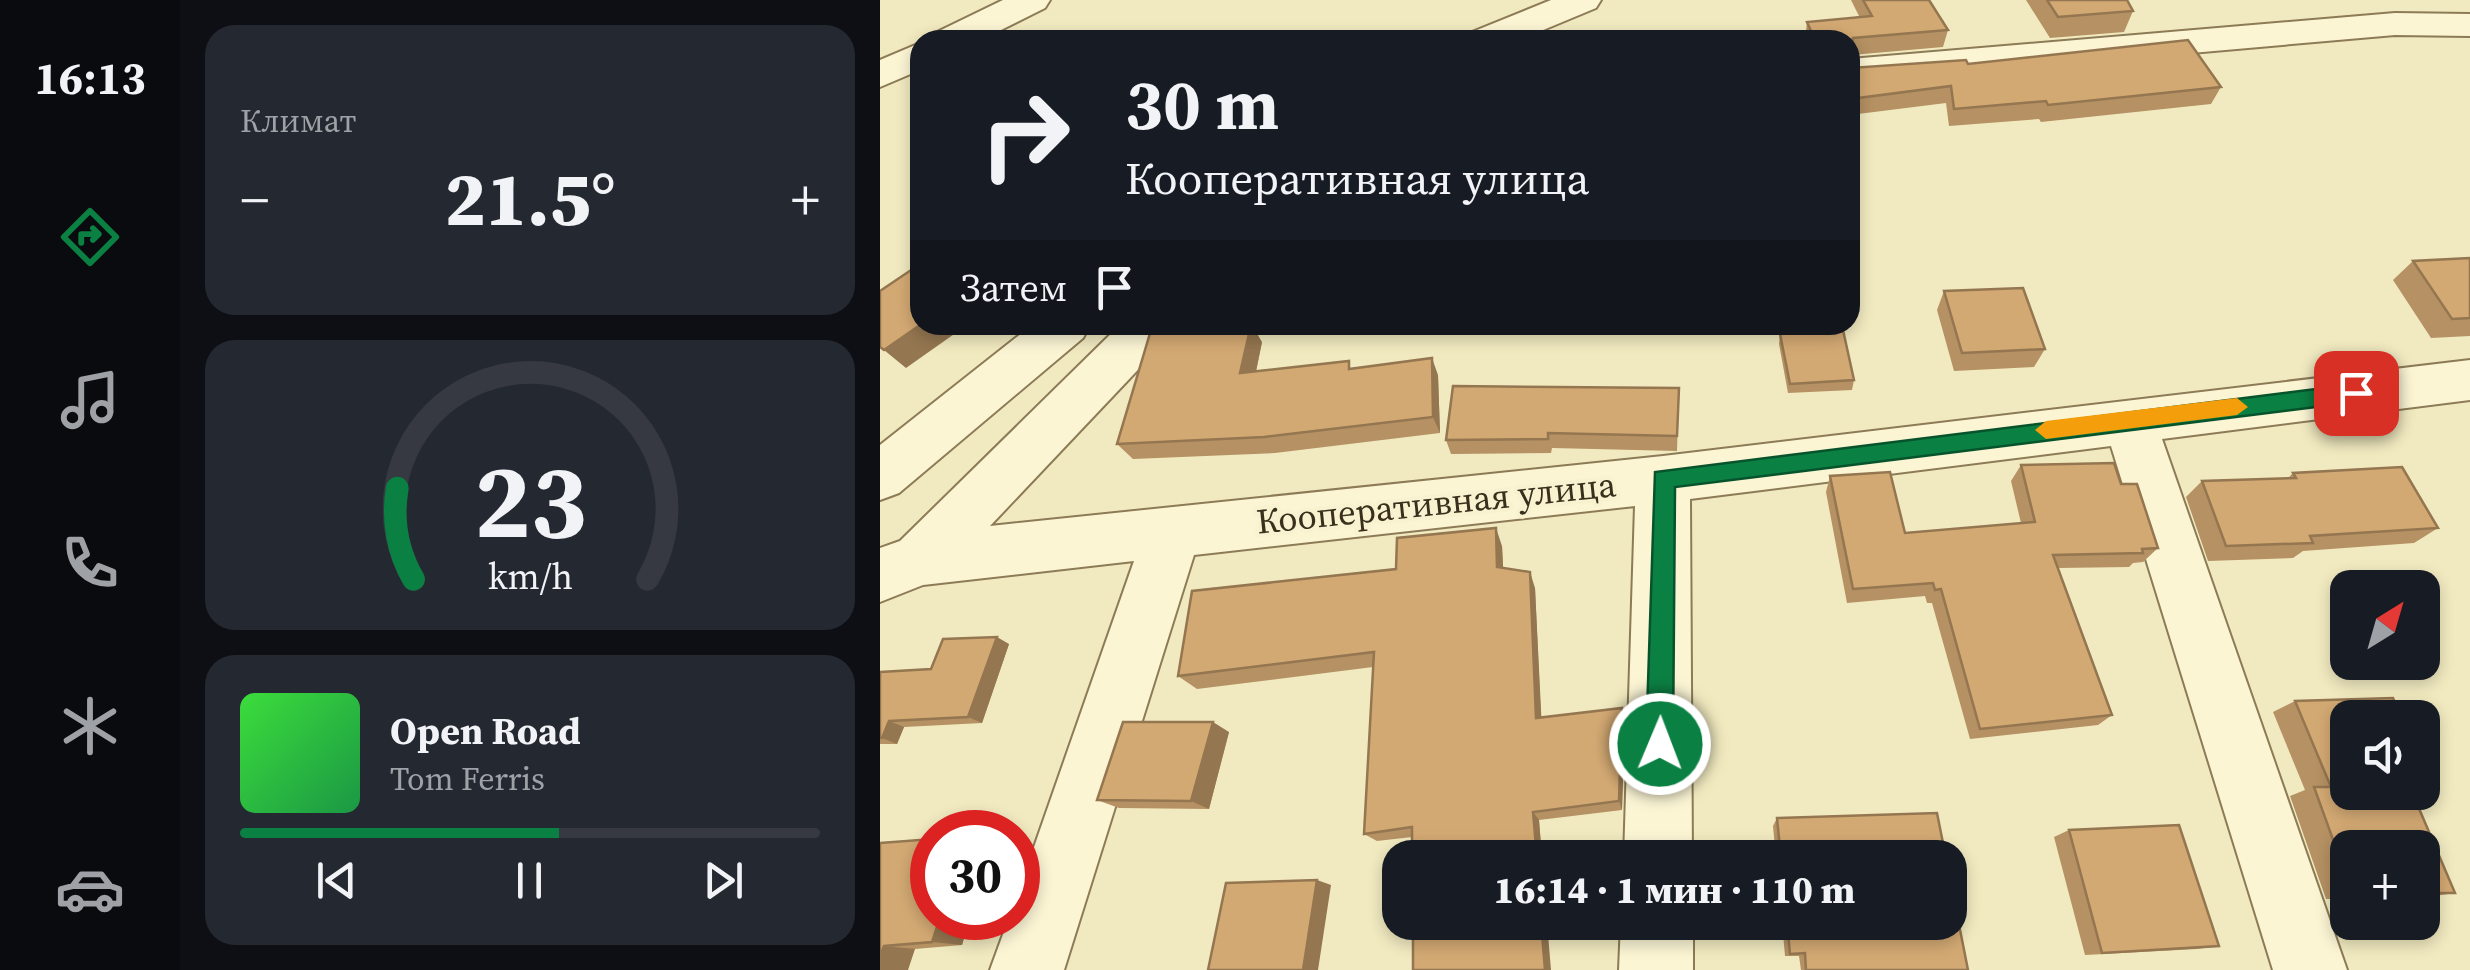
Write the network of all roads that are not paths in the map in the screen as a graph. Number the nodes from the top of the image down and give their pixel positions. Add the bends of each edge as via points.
1 (1032, 0) edge
2 (1583, 0) edge
3 (2470, 25) edge
4 (971, 30) edge
5 (1510, 30) edge
6 (910, 61) edge
7 (1860, 70) edge
8 (880, 75) edge
9 (1054, 335) edge
10 (1142, 335) edge
11 (2470, 380) edge
12 (2129, 419) junction
13 (880, 477) edge
14 (1663, 479) junction
15 (1173, 531) junction
16 (900, 567) edge
17 (1658, 840) edge
18 (1657, 940) edge
19 (1028, 970) edge
20 (1656, 970) edge
21 (2310, 970) edge

1 - 4 street
2 - 5 street
3 - 7 street via 2395,24
6 - 8 street
9 - 13 street
10 - 16 street
11 - 12 street, Кооперативная улица
12 - 14 street, Кооперативная улица
12 - 21 street
14 - 15 street, Кооперативная улица
14 - 17 street
15 - 16 street, Кооперативная улица
15 - 19 street
18 - 20 street

